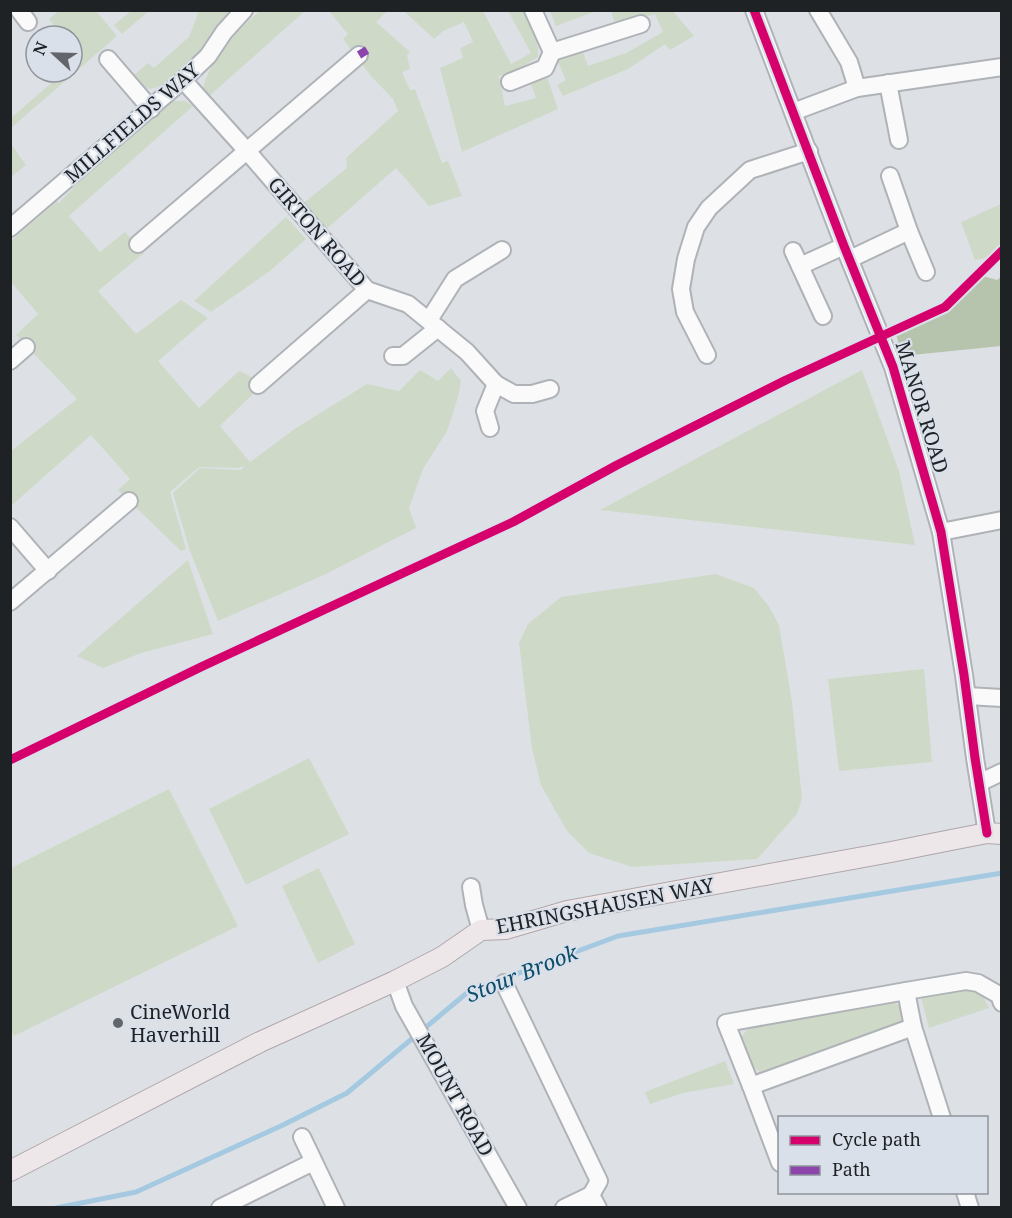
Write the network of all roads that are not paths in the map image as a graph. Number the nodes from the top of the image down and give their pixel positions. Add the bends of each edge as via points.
1 (244, 10) edge
2 (533, 10) edge
3 (754, 10) edge
4 (818, 10) edge
5 (641, 24) dead end
6 (552, 52) junction
7 (359, 55) dead end
8 (108, 59) dead end
9 (1002, 67) edge
10 (183, 80) junction
11 (510, 82) dead end
12 (888, 83) junction
13 (857, 88) junction
14 (151, 109) junction
15 (793, 112) junction
16 (899, 140) dead end
17 (247, 151) junction
18 (809, 151) junction
19 (890, 176) dead end
20 (16, 224) edge
21 (909, 231) junction
22 (138, 244) dead end
23 (502, 250) dead end
24 (847, 252) junction
25 (926, 272) dead end
26 (367, 290) junction
27 (824, 316) dead end
28 (434, 324) junction
29 (26, 347) dead end
30 (393, 356) dead end
31 (707, 356) dead end
32 (10, 361) edge
33 (496, 384) junction
34 (258, 385) dead end
35 (550, 389) dead end
36 (490, 428) dead end
37 (129, 501) dead end
38 (1002, 520) edge
39 (10, 527) edge
40 (941, 532) junction
41 (48, 571) junction
42 (10, 602) edge
43 (967, 696) junction
44 (1002, 698) edge
45 (1002, 772) edge
46 (979, 783) junction
47 (994, 833) edge
48 (471, 887) dead end
49 (481, 930) junction
50 (395, 981) junction
51 (504, 984) dead end
52 (906, 991) junction
53 (1002, 1003) edge
54 (913, 1027) junction
55 (751, 1086) junction
56 (941, 1116) edge
57 (302, 1137) dead end
58 (778, 1158) edge
59 (313, 1162) junction
60 (10, 1171) edge
61 (594, 1201) edge
62 (220, 1208) edge
63 (336, 1208) edge
64 (518, 1208) edge
65 (564, 1208) edge

1 - 10 street, MILLFIELDS WAY via 208,56
2 - 6 street
3 - 15 street, MANOR ROAD
4 - 13 street via 849,62
5 - 6 street
6 - 11 street via 545,68
7 - 17 street
8 - 14 street
9 - 12 street
10 - 14 street, MILLFIELDS WAY
10 - 17 street, GIRTON ROAD
12 - 13 street
12 - 16 street
13 - 15 street
14 - 20 street, MILLFIELDS WAY
15 - 18 street, MANOR ROAD
17 - 22 street
17 - 26 street, GIRTON ROAD
18 - 24 street, MANOR ROAD
18 - 31 street via 750,170 709,208 696,227 681,289 685,312
19 - 21 street
21 - 24 street
21 - 25 street
23 - 28 street via 455,279
24 - 27 street via 796,258
24 - 40 street, MANOR ROAD via 893,367
26 - 28 street, GIRTON ROAD via 408,304
26 - 34 street
28 - 30 street via 404,356
28 - 33 street, GIRTON ROAD
29 - 32 street
33 - 35 street via 514,394
33 - 36 street via 485,411
37 - 41 street
38 - 40 street
39 - 41 street
40 - 43 street, MANOR ROAD
41 - 42 street
43 - 44 street
43 - 46 street, MANOR ROAD
45 - 46 street
46 - 47 street, MANOR ROAD
47 - 49 main road, EHRINGSHAUSEN WAY via 567,911 506,929
48 - 49 street
49 - 50 main road, EHRINGSHAUSEN WAY via 442,957
50 - 60 main road, EHRINGSHAUSEN WAY via 260,1042
50 - 64 street, MOUNT ROAD via 404,1006
51 - 61 street via 599,1180
52 - 53 street via 966,981 999,995
52 - 54 street
52 - 55 street via 726,1023
54 - 55 street
54 - 56 street
55 - 58 street
57 - 59 street
59 - 62 street
59 - 63 street
61 - 65 street

